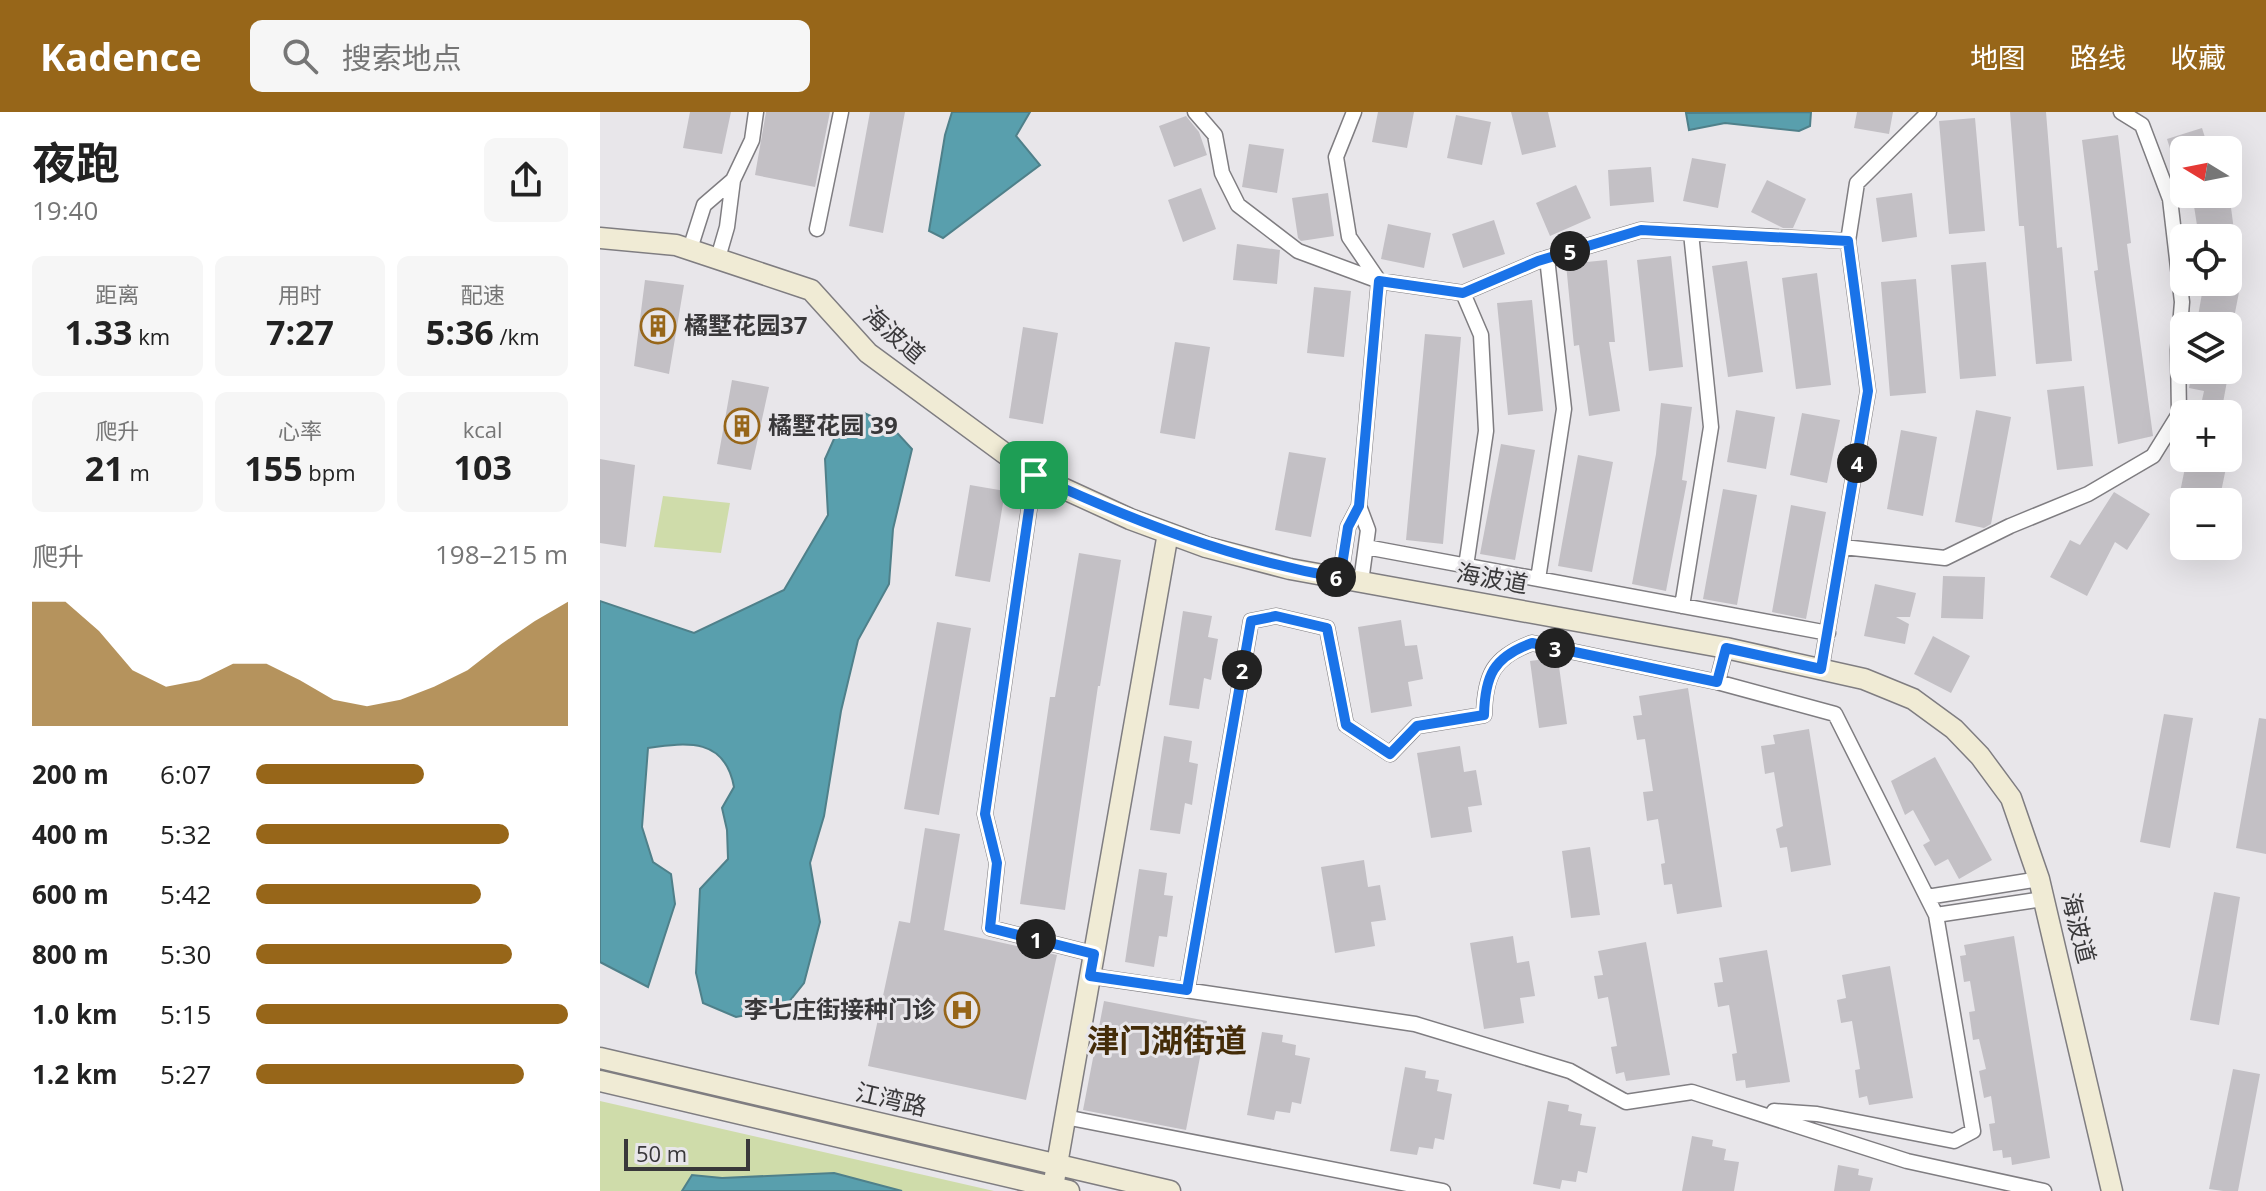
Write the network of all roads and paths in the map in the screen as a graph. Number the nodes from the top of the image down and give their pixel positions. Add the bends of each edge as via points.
1 (756, 112) edge
2 (841, 112) edge
3 (1195, 112) edge
4 (1354, 112) edge
5 (1929, 112) edge
6 (2121, 112) edge
7 (733, 180) junction
8 (817, 229) dead end
9 (1691, 233) junction
10 (600, 238) edge
11 (1848, 241) junction
12 (690, 249) junction
13 (718, 258) junction
14 (1547, 258) junction
15 (1379, 281) junction
16 (1463, 293) junction
17 (1034, 475) junction
18 (1359, 506) junction
19 (1168, 533) junction
20 (1366, 547) junction
21 (1843, 547) junction
22 (1466, 566) junction
23 (1340, 578) junction
24 (1538, 579) junction
25 (1361, 582) junction
26 (1682, 606) junction
27 (1828, 633) junction
28 (1726, 648) junction
29 (1821, 669) junction
30 (1717, 682) junction
31 (2041, 889) junction
32 (1927, 897) junction
33 (1936, 915) junction
34 (1094, 954) junction
35 (1090, 976) junction
36 (1187, 990) junction
37 (600, 1058) edge
38 (600, 1081) edge
39 (1752, 1110) junction
40 (1065, 1117) junction
41 (1057, 1165) junction
42 (1061, 1189) edge
43 (1170, 1191) edge
44 (1443, 1191) edge
45 (2044, 1191) edge
46 (2112, 1191) edge

1 - 7 street via 752,140
2 - 8 street
3 - 15 street via 1215,135 1222,173 1238,205 1298,251
4 - 15 street via 1336,157 1349,237
5 - 11 street via 1857,183
6 - 21 street via 2142,125 2170,199 2182,302 2179,414 2153,456 2088,494 1945,558
7 - 12 street via 704,205
7 - 13 street
9 - 11 street
9 - 14 street via 1641,230
9 - 26 street via 1711,427
10 - 12 street, 海波道
11 - 21 street via 1868,391
12 - 13 street, 海波道
13 - 17 street, 海波道 via 811,290 868,353
14 - 16 street
14 - 24 street via 1564,409
15 - 16 street
15 - 18 street
16 - 22 street via 1481,335 1486,431
17 - 19 street, 海波道
17 - 34 street via 985,814 997,863 990,928
18 - 20 street via 1368,530
18 - 23 street via 1348,527
19 - 23 street, 海波道
19 - 34 street
20 - 22 street
20 - 25 street
21 - 27 street
22 - 24 street
23 - 25 street, 海波道
24 - 26 street
25 - 28 street, 海波道
26 - 27 street
27 - 29 street
28 - 29 street, 海波道
28 - 30 street
29 - 31 street, 海波道 via 1913,699 1954,729 2011,798
30 - 32 street via 1835,714
30 - 36 street via 1532,643 1509,651 1485,683 1484,715 1417,726 1390,754 1346,725 1327,628 1276,616 1251,621
31 - 32 street
31 - 33 street
31 - 46 street, 海波道
32 - 33 street
33 - 39 street via 1973,1131 1954,1141 1817,1114
34 - 35 street
35 - 36 street
35 - 40 street
36 - 39 street via 1415,1024 1570,1071 1626,1102 1692,1092
37 - 41 street, 江湾路
38 - 42 street, 江湾路
39 - 45 street via 1907,1161
40 - 41 street
40 - 44 street
41 - 42 street
41 - 43 street, 江湾路

